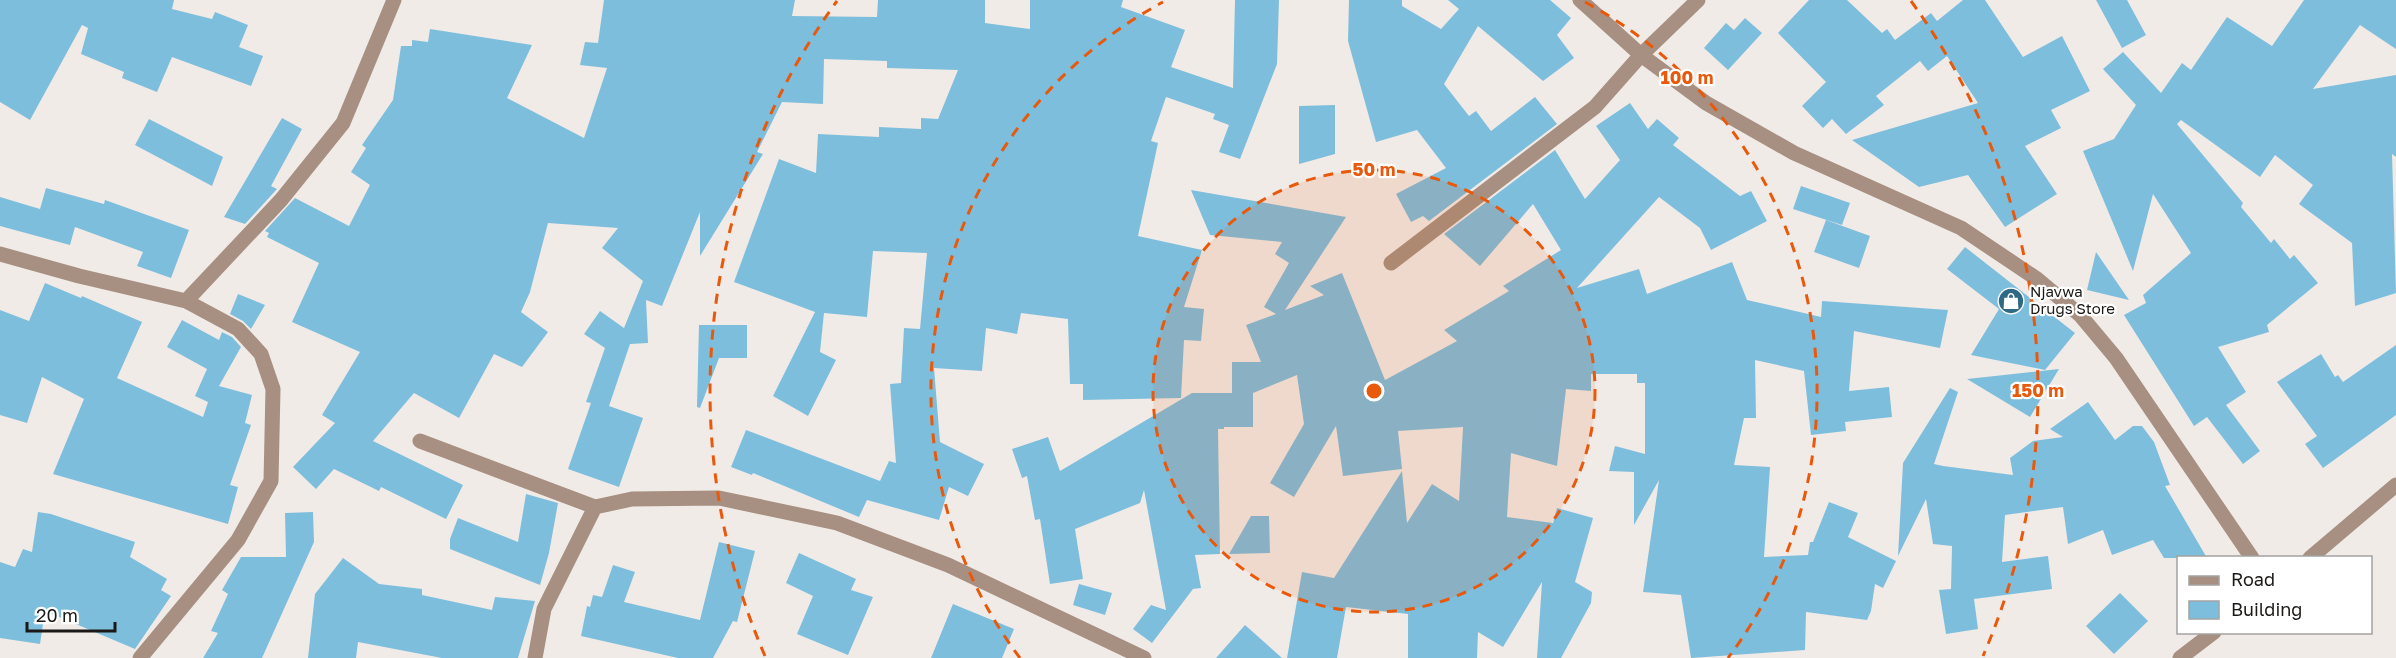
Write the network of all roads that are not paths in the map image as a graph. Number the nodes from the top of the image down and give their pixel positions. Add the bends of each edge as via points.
1 (394, 0) edge
2 (1580, 0) edge
3 (1698, 0) edge
4 (1641, 55) junction
5 (0, 254) edge
6 (1391, 263) dead end
7 (186, 302) junction
8 (420, 441) dead end
9 (2396, 485) edge
10 (595, 507) junction
11 (2251, 556) edge
12 (2312, 556) edge
13 (2213, 634) edge
14 (140, 658) edge
15 (535, 658) edge
16 (1144, 658) edge
17 (2180, 658) edge

1 - 7 street via 343,123 281,200
2 - 4 street
3 - 4 street
4 - 6 street via 1595,107
4 - 11 street via 1706,103 1785,147 1961,228 2037,279 2080,315 2116,358
5 - 7 street
7 - 14 street via 238,329 261,354 273,389 271,481 238,540
8 - 10 street
9 - 12 street
10 - 15 street via 544,609
10 - 16 street via 632,499 719,498 837,523 948,566
13 - 17 street

